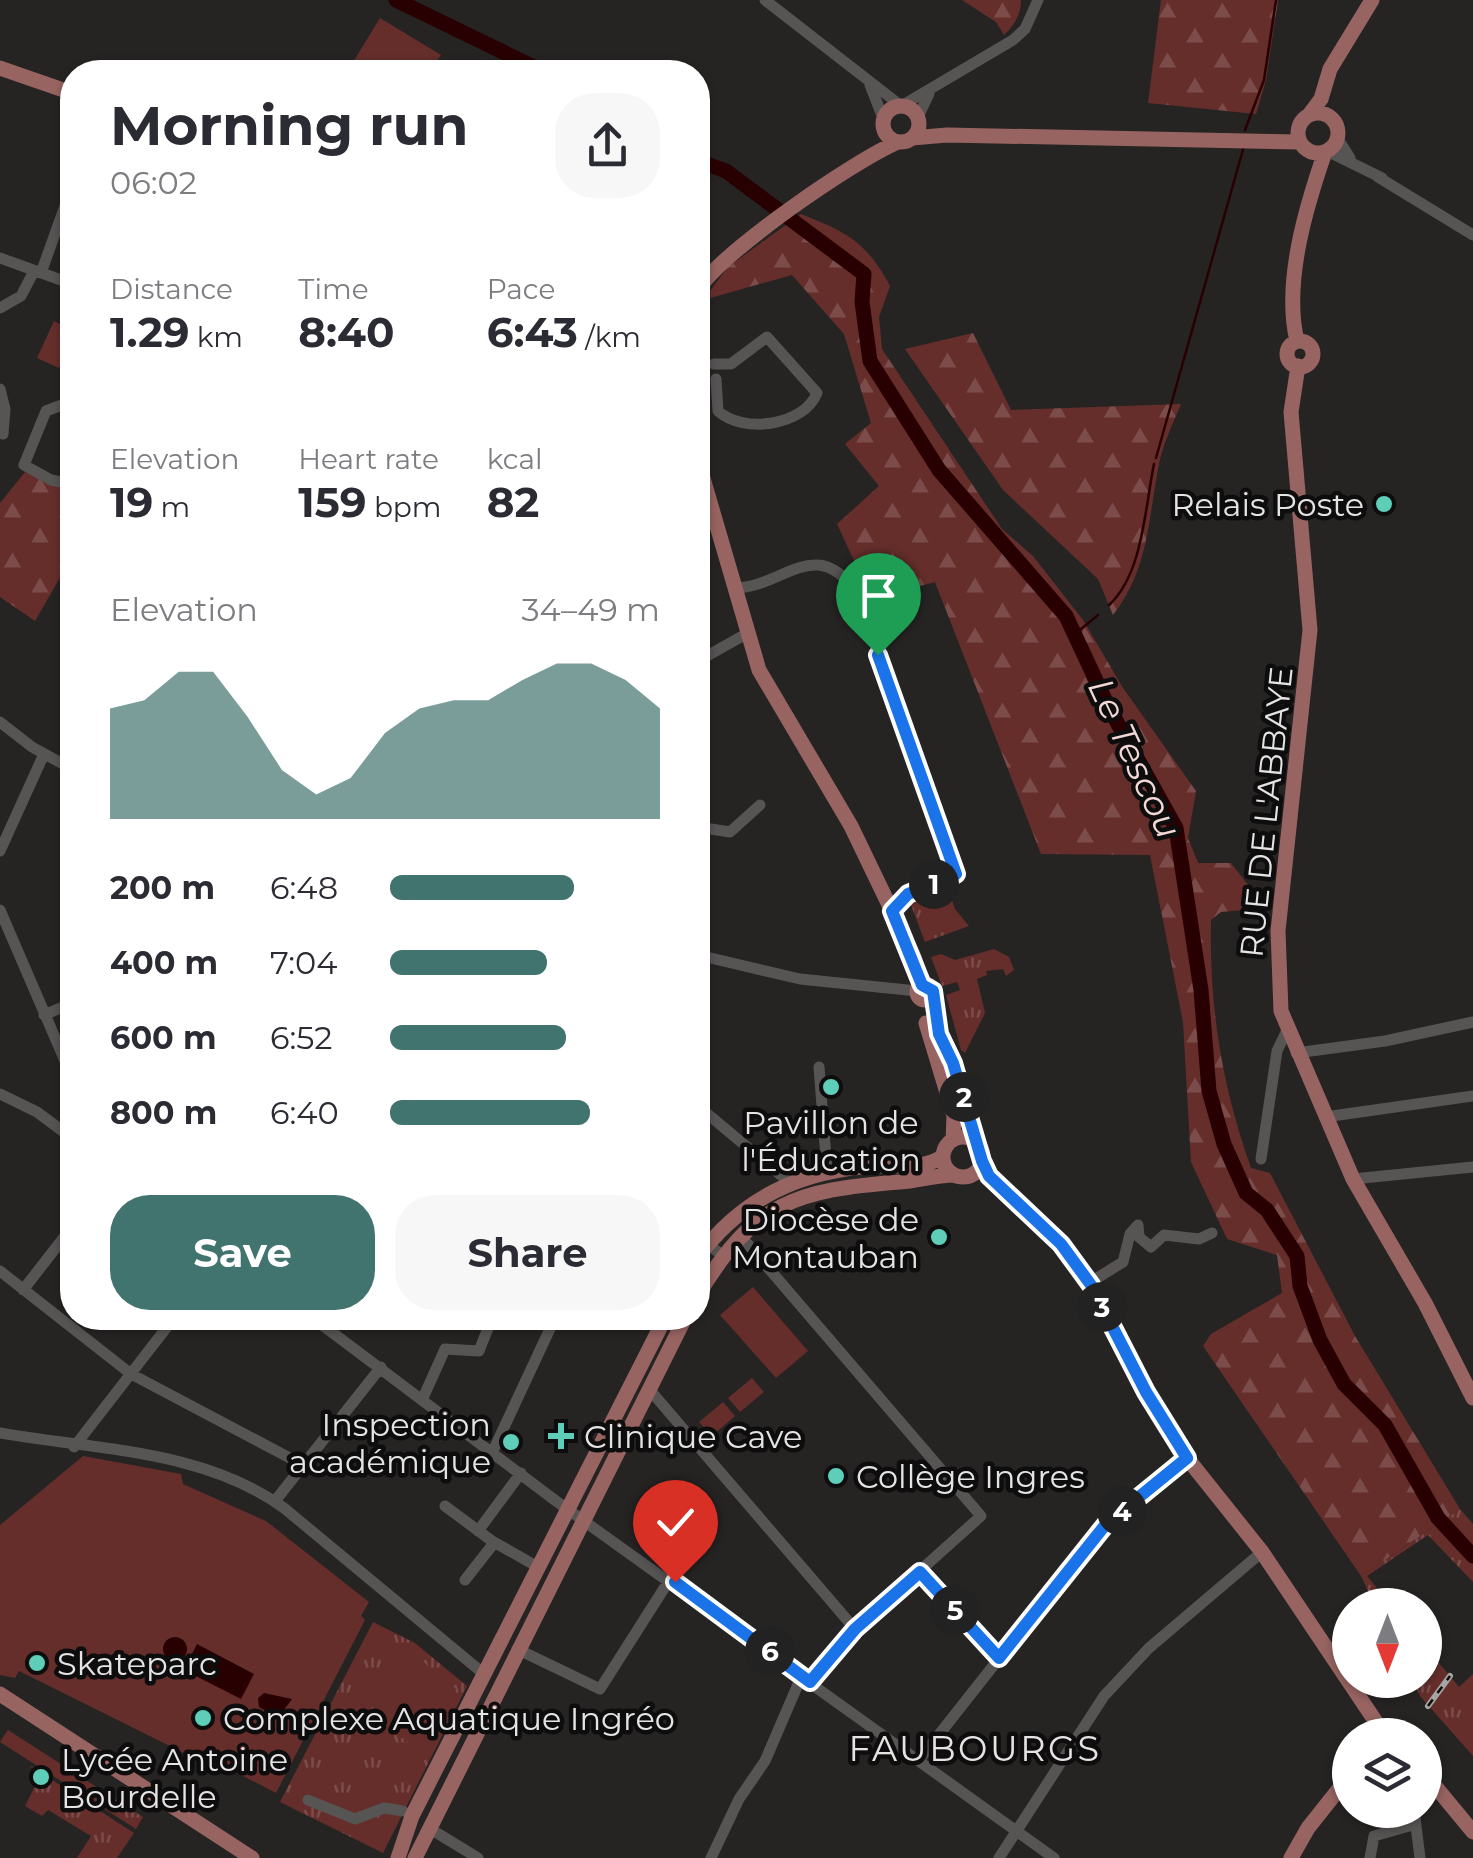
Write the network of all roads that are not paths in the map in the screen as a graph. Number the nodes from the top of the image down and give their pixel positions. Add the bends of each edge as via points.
1 (765, 0) edge
2 (1038, 0) edge
3 (1372, 0) edge
4 (0, 68) edge
5 (1326, 80) junction
6 (868, 82) junction
7 (60, 89) edge
8 (931, 90) junction
9 (902, 105) junction
10 (918, 118) junction
11 (1306, 118) junction
12 (1331, 118) junction
13 (883, 122) junction
14 (947, 135) junction
15 (1251, 138) junction
16 (905, 140) junction
17 (1304, 146) junction
18 (1330, 147) junction
19 (868, 154) junction
20 (1315, 178) junction
21 (60, 218) edge
22 (1473, 234) edge
23 (0, 258) edge
24 (38, 272) junction
25 (710, 275) edge
26 (60, 280) edge
27 (0, 308) edge
28 (710, 361) edge
29 (714, 364) junction
30 (710, 376) edge
31 (716, 379) junction
32 (0, 389) edge
33 (60, 406) edge
34 (3, 434) dead end
35 (60, 482) edge
36 (710, 524) edge
37 (734, 588) junction
38 (746, 634) junction
39 (710, 654) edge
40 (0, 722) edge
41 (44, 754) junction
42 (60, 762) edge
43 (760, 805) dead end
44 (710, 829) edge
45 (0, 851) edge
46 (0, 910) edge
47 (892, 911) junction
48 (710, 958) edge
49 (924, 993) junction
50 (60, 1008) edge
51 (44, 1015) junction
52 (1473, 1022) edge
53 (1287, 1030) junction
54 (60, 1050) edge
55 (1296, 1053) junction
56 (819, 1067) dead end
57 (0, 1094) edge
58 (1473, 1096) edge
59 (710, 1116) edge
60 (1325, 1117) junction
61 (60, 1129) edge
62 (953, 1140) junction
63 (975, 1142) junction
64 (943, 1156) junction
65 (1261, 1159) dead end
66 (982, 1161) junction
67 (1473, 1167) edge
68 (827, 1172) junction
69 (959, 1176) junction
70 (1354, 1179) junction
71 (789, 1182) junction
72 (1026, 1211) junction
73 (1212, 1234) dead end
74 (740, 1235) junction
75 (710, 1239) edge
76 (60, 1242) edge
77 (710, 1250) edge
78 (722, 1255) junction
79 (0, 1272) edge
80 (710, 1276) edge
81 (1089, 1283) junction
82 (23, 1290) junction
83 (60, 1319) edge
84 (74, 1330) edge
85 (165, 1330) edge
86 (329, 1330) edge
87 (487, 1330) edge
88 (549, 1330) edge
89 (659, 1330) edge
90 (679, 1330) edge
91 (380, 1367) junction
92 (131, 1374) junction
93 (649, 1388) junction
94 (424, 1398) junction
95 (1473, 1398) edge
96 (0, 1434) edge
97 (74, 1447) junction
98 (493, 1452) junction
99 (1187, 1458) junction
100 (303, 1466) junction
101 (521, 1473) junction
102 (275, 1501) junction
103 (445, 1506) dead end
104 (575, 1514) junction
105 (479, 1530) junction
106 (494, 1542) junction
107 (1262, 1552) junction
108 (538, 1567) junction
109 (920, 1572) junction
110 (670, 1579) junction
111 (465, 1580) dead end
112 (855, 1629) junction
113 (517, 1649) junction
114 (999, 1658) junction
115 (484, 1674) junction
116 (806, 1679) junction
117 (0, 1694) edge
118 (1372, 1718) edge
119 (918, 1760) junction
120 (1442, 1795) edge
121 (1332, 1797) edge
122 (308, 1800) dead end
123 (403, 1811) dead end
124 (1402, 1828) edge
125 (1416, 1828) edge
126 (1017, 1832) junction
127 (1473, 1832) edge
128 (436, 1833) dead end
129 (252, 1858) edge
130 (398, 1858) edge
131 (416, 1858) edge
132 (478, 1858) edge
133 (711, 1858) edge
134 (999, 1858) edge
135 (1054, 1858) edge
136 (1291, 1858) edge
137 (1370, 1858) edge
138 (1420, 1858) edge

1 - 6 street
2 - 8 street via 1013,40
3 - 5 main road
4 - 7 main road
5 - 11 main road
5 - 12 main road
6 - 9 street
6 - 13 street
8 - 9 street
8 - 10 street
9 - 10 main road
9 - 13 main road
10 - 14 main road
10 - 16 main road
11 - 12 main road
11 - 15 main road
11 - 17 main road
12 - 18 main road
13 - 16 main road
13 - 19 main road
14 - 15 main road
14 - 16 main road
15 - 17 main road
16 - 19 main road
17 - 18 main road
17 - 20 main road
18 - 20 main road
18 - 22 street
19 - 25 main road
20 - 53 main road, RUE DE L'ABBAYE via 1291,299 1297,341 1287,355 1298,366 1291,412 1310,630 1278,932 1278,988
21 - 24 street
23 - 24 street
24 - 26 street
24 - 27 street via 21,296
28 - 29 street
29 - 31 street
29 - 31 street via 727,366 763,337 774,340 817,393 789,420 727,418 715,406
30 - 31 street
32 - 34 street
33 - 35 street via 46,411 21,462
36 - 37 main road
37 - 38 main road
37 - 47 street via 812,565 833,570 857,594 956,874 908,894
38 - 39 street
38 - 47 main road via 776,704 851,826
40 - 41 street
41 - 42 street
41 - 45 street
43 - 44 street via 730,832
46 - 51 street
47 - 49 main road
48 - 49 street via 836,985
49 - 62 main road via 955,1122
49 - 63 main road
50 - 51 street
51 - 54 street
52 - 55 street
53 - 55 main road, RUE DE L'ABBAYE
53 - 65 street via 1277,1051
55 - 60 main road, RUE DE L'ABBAYE
56 - 68 street
57 - 61 street
58 - 60 street
59 - 71 street
60 - 70 main road, RUE DE L'ABBAYE
62 - 63 main road
62 - 64 main road
63 - 66 main road
64 - 68 main road via 921,1165
64 - 69 main road
66 - 69 main road via 978,1170
66 - 72 main road
67 - 70 street
68 - 71 main road
69 - 72 main road via 989,1181
69 - 74 main road via 810,1192
70 - 95 main road, RUE DE L'ABBAYE
71 - 75 main road
72 - 81 main road
73 - 81 street via 1164,1234 1150,1247 1138,1225 1123,1262
74 - 78 main road
74 - 109 street via 980,1511
76 - 82 street
77 - 78 street
78 - 80 main road
79 - 82 street
81 - 99 main road
82 - 83 street
84 - 92 street
85 - 92 street
86 - 91 street
87 - 94 street via 479,1351 445,1348
88 - 98 street
89 - 104 main road
90 - 93 main road
91 - 94 street
91 - 100 street
92 - 97 street
92 - 100 street
93 - 104 main road
93 - 112 street
94 - 98 street
96 - 97 street
97 - 102 street via 182,1461
98 - 101 street
99 - 107 main road
99 - 114 street via 1106,1524
100 - 102 street
101 - 104 street
101 - 105 street
102 - 115 street
103 - 105 street
104 - 108 main road
104 - 110 street
104 - 113 main road
105 - 106 street
106 - 108 street
106 - 111 street
107 - 118 main road
107 - 126 street via 1104,1696
108 - 115 main road
109 - 112 street
109 - 114 street
110 - 113 street via 600,1689
110 - 116 street
112 - 116 street
113 - 131 main road
114 - 119 street
115 - 130 main road via 412,1816
116 - 119 street
116 - 133 street
117 - 129 main road
119 - 126 street
120 - 127 main road
121 - 136 main road
122 - 123 street via 355,1820 384,1808
124 - 137 street via 1374,1836
125 - 138 street
126 - 134 street
126 - 135 street
128 - 132 street

